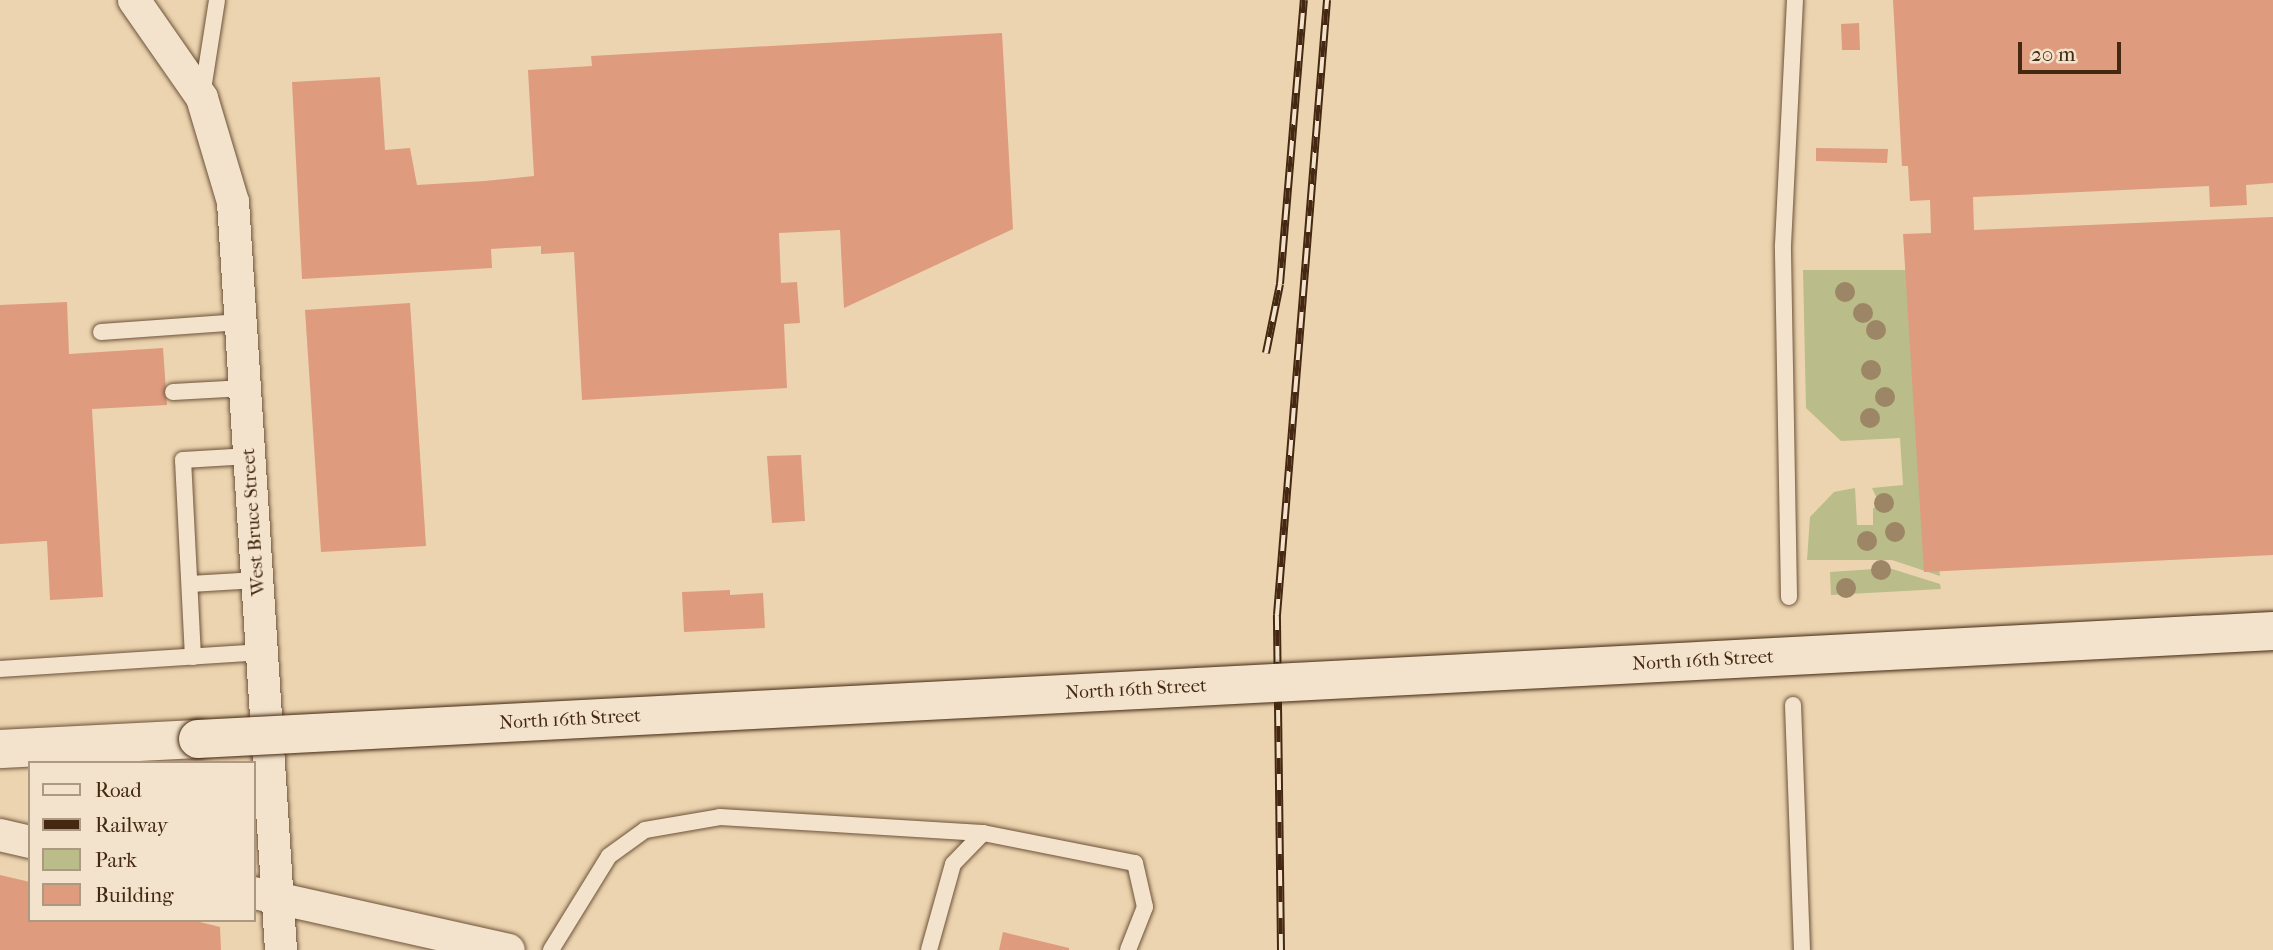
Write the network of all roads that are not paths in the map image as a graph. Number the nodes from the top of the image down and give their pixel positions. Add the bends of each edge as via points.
1 (134, 0) edge
2 (217, 0) edge
3 (1796, 0) edge
4 (202, 99) junction
5 (241, 322) junction
6 (101, 332) dead end
7 (246, 388) junction
8 (173, 392) dead end
9 (250, 456) junction
10 (257, 580) junction
11 (190, 584) junction
12 (1789, 597) dead end
13 (2273, 631) edge
14 (262, 652) junction
15 (193, 657) junction
16 (0, 669) edge
17 (1793, 705) dead end
18 (5, 747) edge
19 (263, 810) edge
20 (28, 820) edge
21 (0, 821) edge
22 (983, 833) junction
23 (0, 835) edge
24 (28, 842) edge
25 (266, 895) edge
26 (281, 950) edge
27 (509, 950) edge
28 (551, 950) edge
29 (929, 950) edge
30 (1128, 950) edge
31 (1802, 950) edge

1 - 4 street, West Bruce Street
2 - 4 lane
3 - 12 lane via 1783,245
4 - 5 street, West Bruce Street via 233,202
5 - 6 lane
5 - 7 street, West Bruce Street
7 - 8 lane
7 - 9 street, West Bruce Street
9 - 10 street, West Bruce Street
9 - 11 lane via 183,460
10 - 11 lane
10 - 14 street, West Bruce Street
11 - 15 lane
13 - 18 main road, North 16th Street, bridge
14 - 15 lane
14 - 19 street, West Bruce Street
15 - 16 lane
17 - 31 lane
19 - 25 street, West Bruce Street
20 - 21 street
22 - 28 lane via 720,817 645,830 609,856
22 - 29 lane via 953,864
22 - 30 lane via 1135,863 1145,907
23 - 24 street
25 - 26 street, West Bruce Street
25 - 27 street

